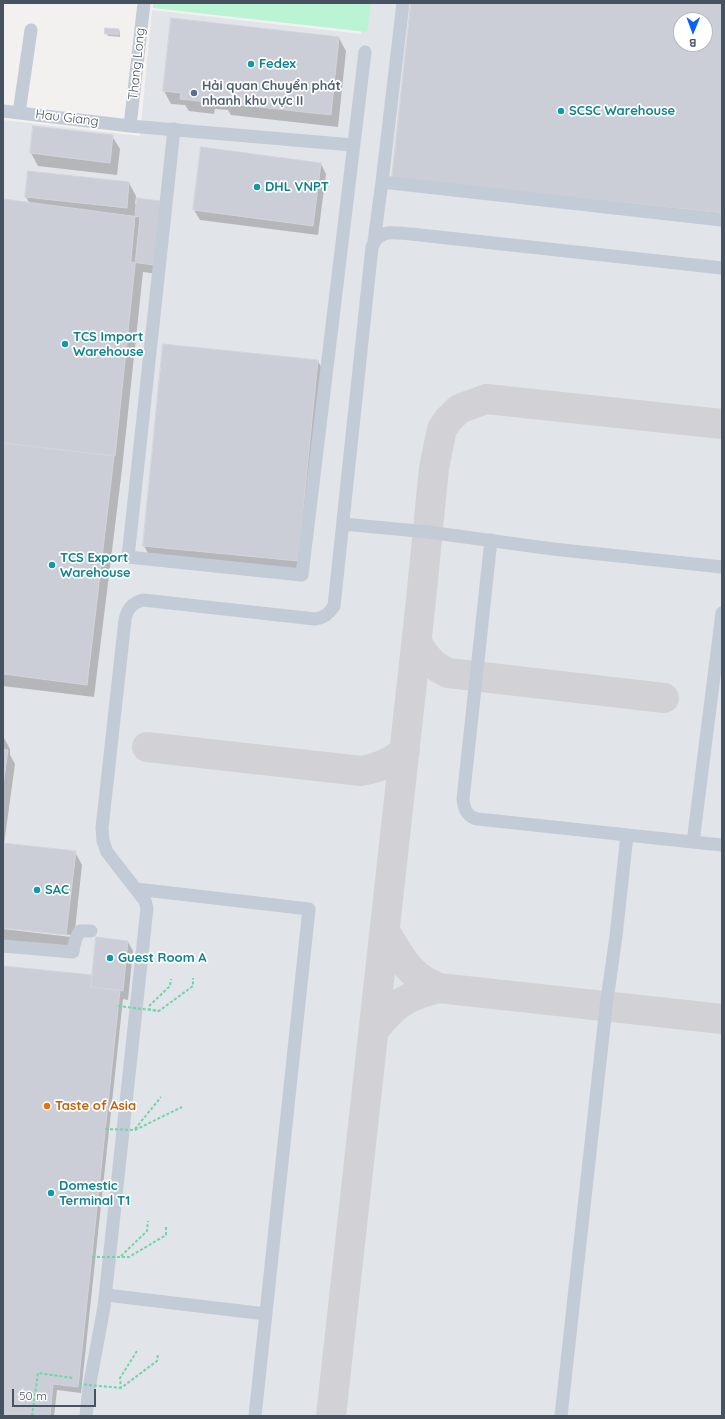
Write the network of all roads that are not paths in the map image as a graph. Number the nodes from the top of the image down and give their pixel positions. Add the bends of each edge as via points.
1 (144, 3) edge
2 (403, 3) edge
3 (31, 30) dead end
4 (366, 52) dead end
5 (3, 111) edge
6 (19, 113) junction
7 (130, 126) junction
8 (174, 129) junction
9 (353, 144) junction
10 (382, 182) junction
11 (722, 220) edge
12 (374, 241) junction
13 (722, 268) edge
14 (343, 524) junction
15 (491, 540) junction
16 (722, 567) edge
17 (722, 613) edge
18 (627, 835) junction
19 (693, 842) junction
20 (722, 845) edge
21 (136, 890) junction
22 (91, 931) dead end
23 (3, 946) edge
24 (106, 1295) junction
25 (266, 1314) junction
26 (86, 1416) edge
27 (255, 1416) edge
28 (561, 1416) edge

1 - 7 street, Thang Long
2 - 10 street
3 - 6 street
4 - 9 street
5 - 6 street, Hau Giang
6 - 7 street, Hau Giang
7 - 8 street, Hau Giang
8 - 9 street, Hau Giang
8 - 9 street via 128,557 302,575
10 - 11 street
10 - 12 street
12 - 13 street via 392,232
12 - 14 street
14 - 15 street
14 - 21 street via 334,606 324,617 315,619 150,600 136,602 129,609 125,620 102,828 107,852
15 - 16 street
15 - 18 street via 463,799 465,810 470,816 478,819
17 - 19 street
18 - 19 street
18 - 28 street
19 - 20 street
21 - 24 street via 147,908
21 - 25 street via 309,909
22 - 23 street via 80,931 73,952
24 - 25 street
24 - 26 street
25 - 27 street

